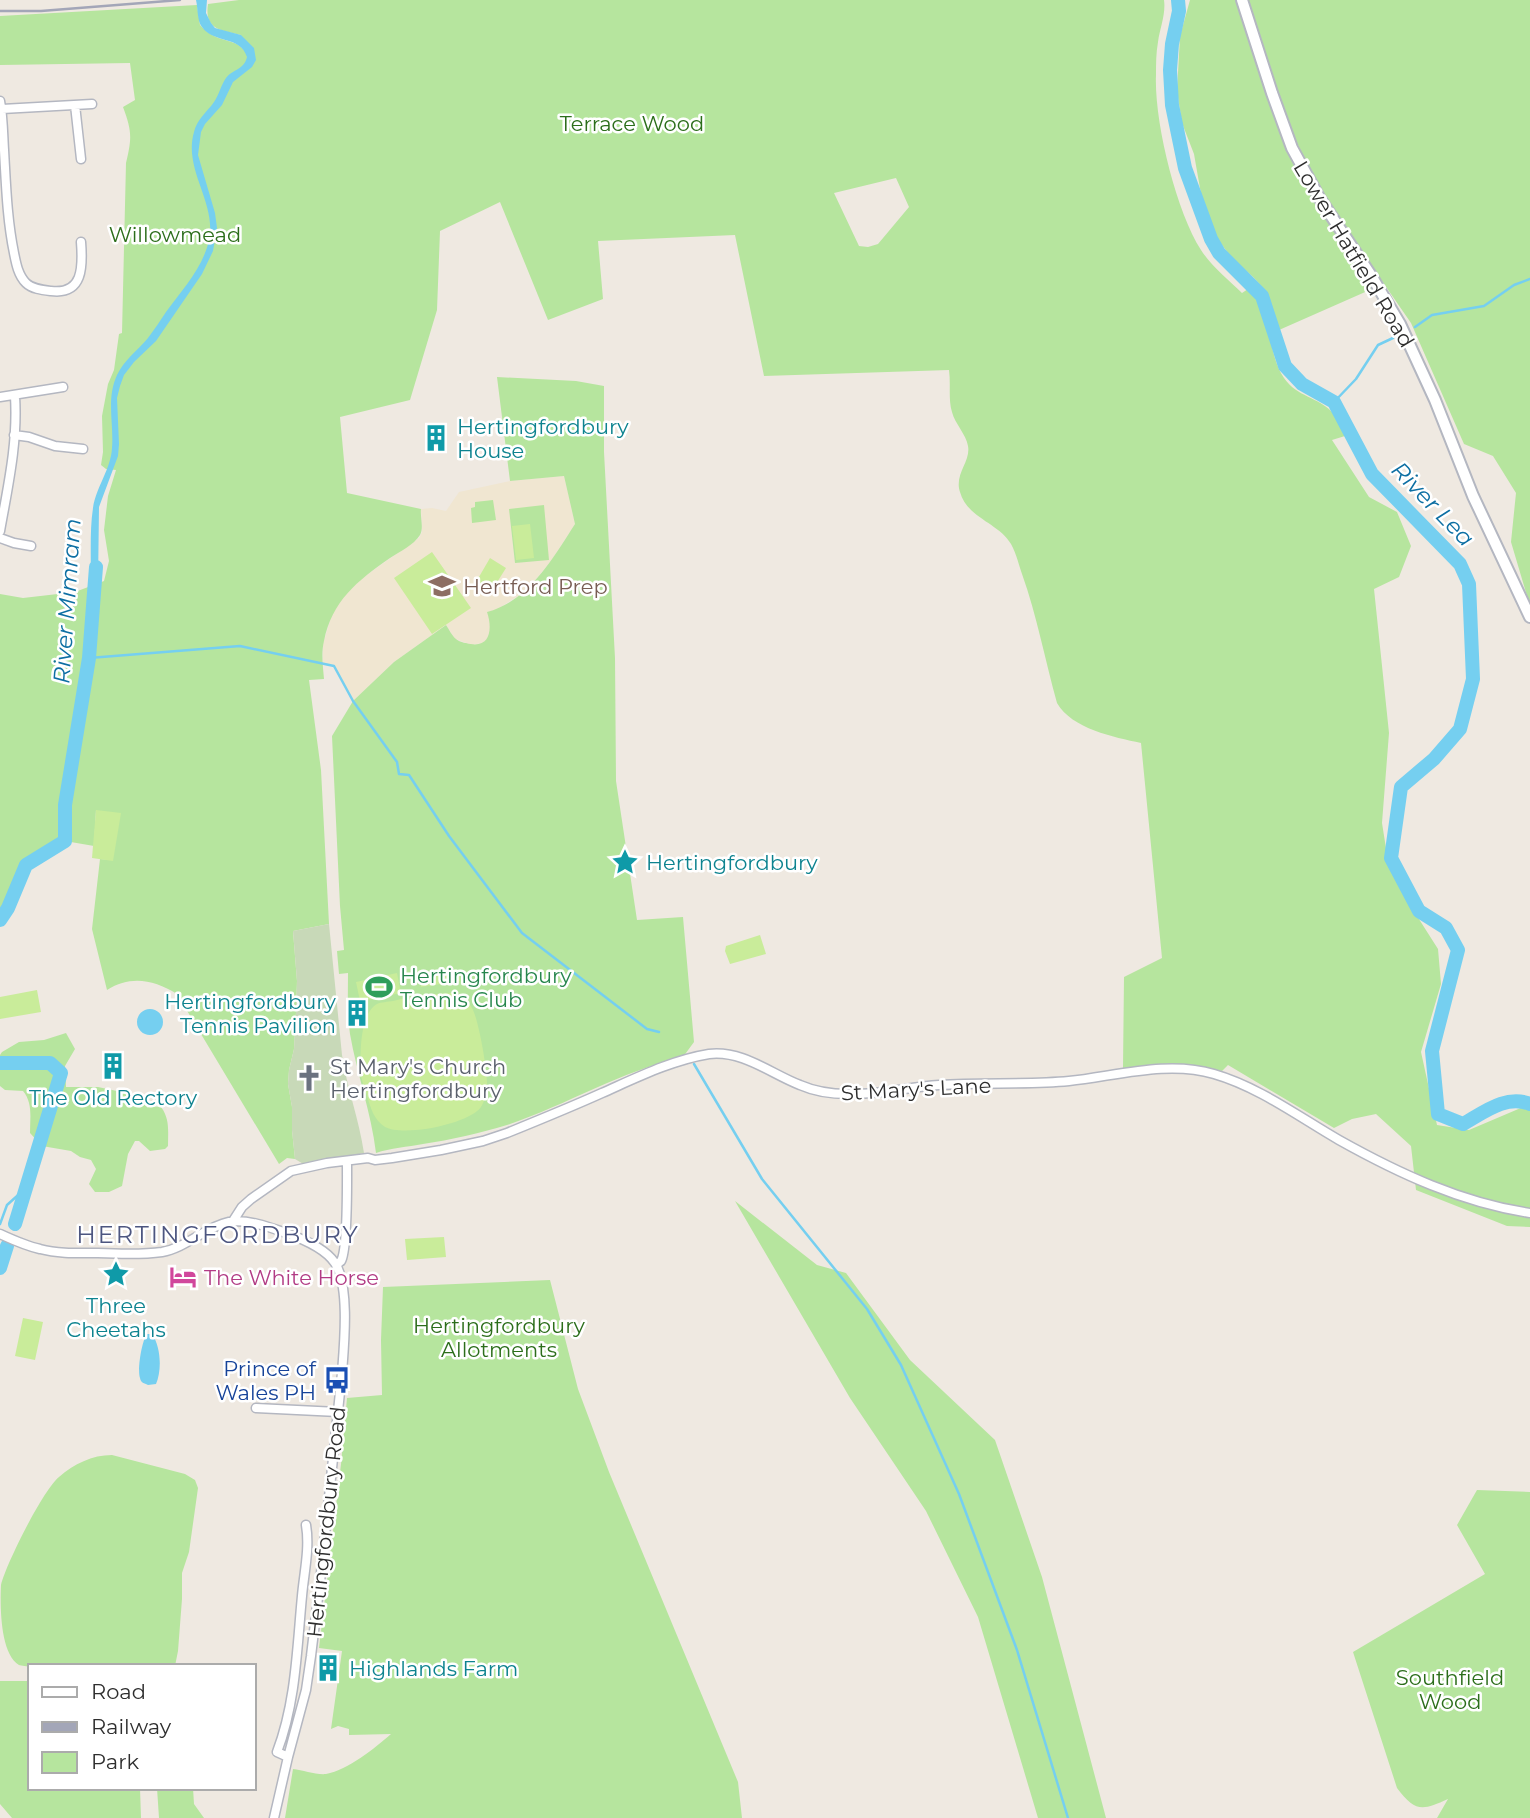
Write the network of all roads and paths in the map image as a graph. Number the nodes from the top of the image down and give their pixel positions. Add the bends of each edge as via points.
1 (1242, 0) edge
2 (92, 104) dead end
3 (1, 105) edge
4 (75, 105) junction
5 (81, 159) dead end
6 (80, 242) dead end
7 (63, 387) dead end
8 (15, 396) junction
9 (0, 397) edge
10 (14, 435) junction
11 (83, 449) dead end
12 (0, 531) edge
13 (0, 538) edge
14 (31, 546) dead end
15 (1530, 617) edge
16 (347, 1161) junction
17 (1530, 1213) edge
18 (233, 1221) junction
19 (1, 1235) edge
20 (337, 1265) junction
21 (256, 1408) dead end
22 (338, 1412) junction
23 (306, 1525) dead end
24 (288, 1757) junction
25 (274, 1818) edge

1 - 15 main road, Lower Hatfield Road via 1292,148 1400,324
2 - 4 street
3 - 4 street
3 - 6 street via 8,216 24,282 55,292 73,287 82,269
4 - 5 street
7 - 8 street
8 - 9 street
8 - 10 street
10 - 11 street
10 - 12 street
13 - 14 street
16 - 17 street, St Mary's Lane via 392,1158 483,1141 652,1072 711,1054 757,1063 799,1085 838,1094 940,1085 1034,1084 1178,1068 1214,1074 1260,1093 1394,1170 1469,1198
16 - 18 street, St Mary's Lane via 291,1171 251,1199
16 - 20 street, Hertingfordbury Road via 343,1252
18 - 19 street via 162,1252 64,1252 38,1249
18 - 20 street via 293,1236 320,1249
20 - 22 street, Hertingfordbury Road via 345,1318
21 - 22 street
22 - 24 street, Hertingfordbury Road via 311,1656
23 - 24 street via 293,1692 277,1752
24 - 25 street, Hertingfordbury Road

